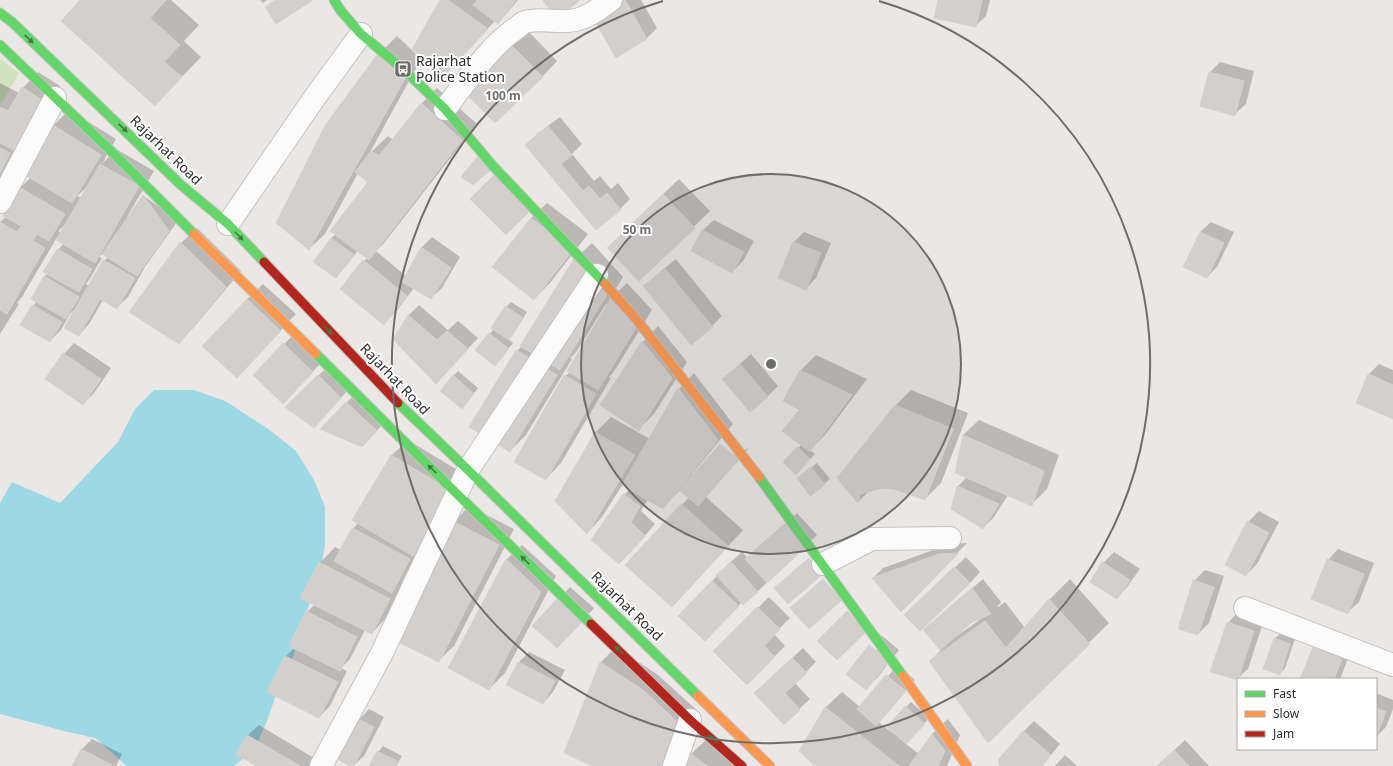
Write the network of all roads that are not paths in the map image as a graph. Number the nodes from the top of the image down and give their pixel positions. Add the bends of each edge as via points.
1 (334, 0) edge
2 (611, 0) edge
3 (0, 13) edge
4 (361, 34) junction
5 (0, 45) edge
6 (55, 98) junction
7 (445, 109) junction
8 (0, 202) edge
9 (228, 224) junction
10 (597, 275) junction
11 (468, 470) junction
12 (457, 494) junction
13 (950, 538) dead end
14 (822, 564) junction
15 (1245, 608) dead end
16 (1393, 665) edge
17 (690, 720) junction
18 (962, 764) edge
19 (321, 766) edge
20 (674, 766) edge
21 (742, 766) edge
22 (770, 766) edge

1 - 4 main road
2 - 7 street via 584,17 569,21 525,22 486,55
3 -> 9 main road, Rajarhat Road via 181,185
4 - 7 main road
4 - 9 street
5 - 6 main road
6 - 8 street
12 -> 6 main road via 122,161
7 - 10 main road via 494,166
9 -> 11 main road, Rajarhat Road via 410,416
10 - 11 street
10 - 14 main road via 693,390
11 - 12 street
11 - 22 main road, Rajarhat Road
17 -> 12 main road
12 - 19 street via 382,653
13 - 14 street via 872,539
14 - 18 main road
15 - 16 street
17 - 20 street
21 -> 17 main road

